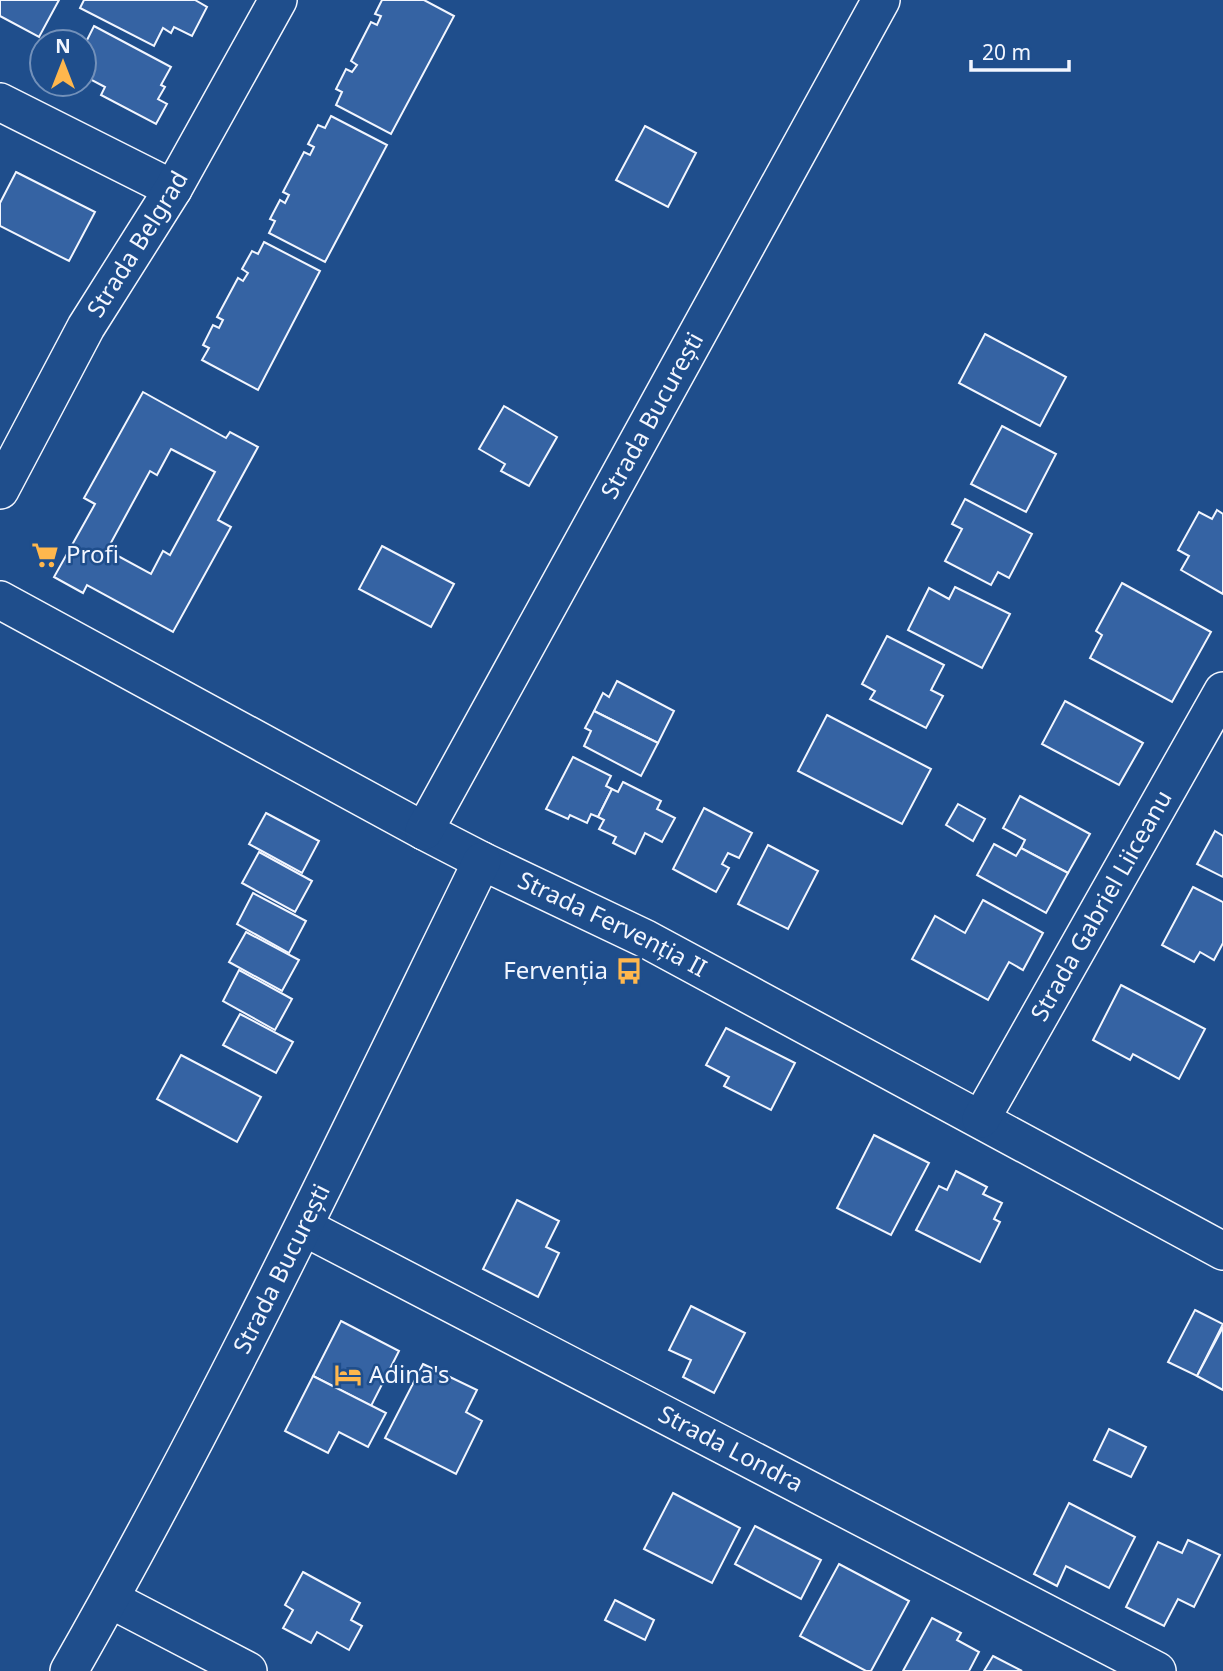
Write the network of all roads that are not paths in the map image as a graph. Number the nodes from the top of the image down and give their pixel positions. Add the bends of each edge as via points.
1 (278, 0) edge
2 (881, 0) edge
3 (0, 102) edge
4 (173, 189) junction
5 (0, 489) edge
6 (0, 600) edge
7 (1223, 691) edge
8 (424, 831) junction
9 (482, 861) junction
10 (981, 1119) junction
11 (304, 1227) junction
12 (1223, 1251) edge
13 (110, 1599) junction
14 (69, 1671) edge
15 (248, 1671) edge
16 (1157, 1671) edge

1 - 4 street, Strada Belgrad
2 - 8 street, Strada București
3 - 4 street
4 - 5 street, Strada Belgrad via 86,327
6 - 8 street, Strada Fervenția II
7 - 10 street, Strada Gabriel Liiceanu
8 - 9 street, Strada Fervenția II
9 - 10 street, Strada Fervenția II via 646,939
9 - 11 street, Strada București
10 - 12 street, Strada Fervenția II
11 - 13 street, Strada București
11 - 16 street, Strada Londra
13 - 14 street, Strada București
13 - 15 street

